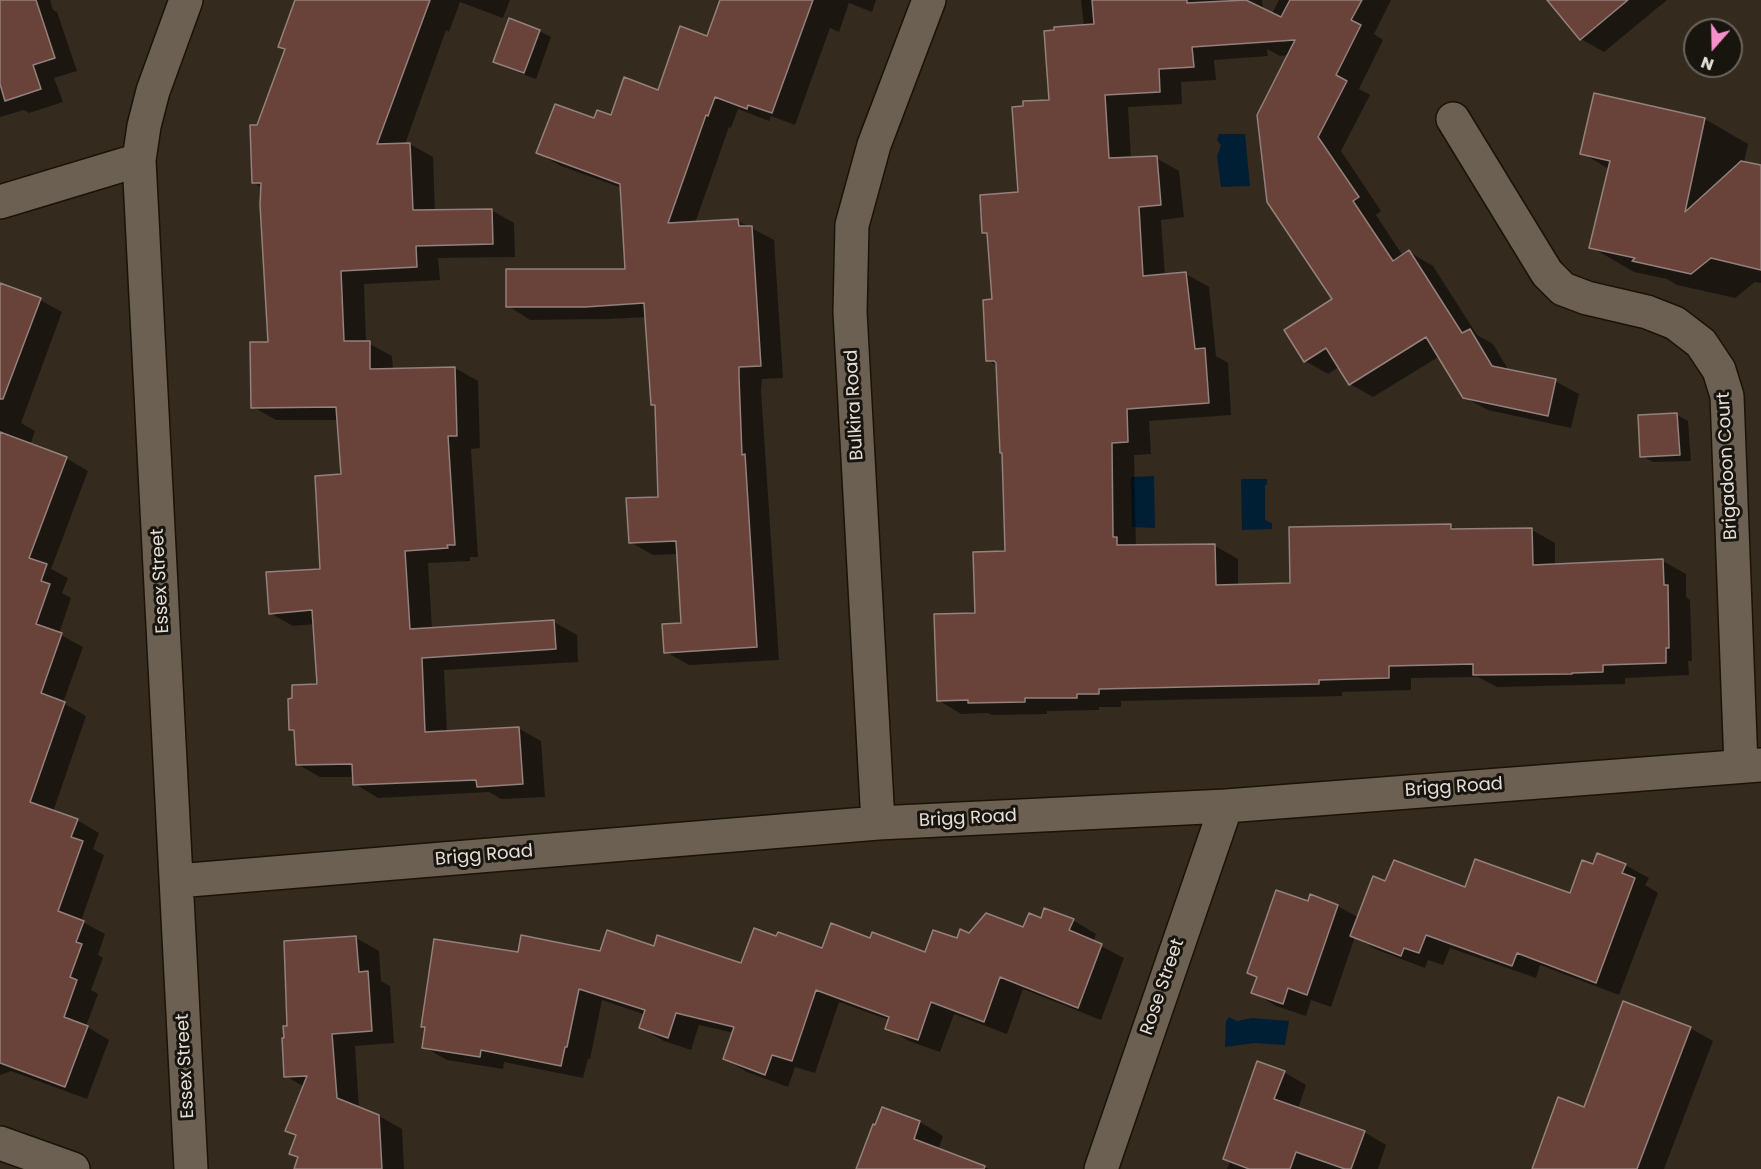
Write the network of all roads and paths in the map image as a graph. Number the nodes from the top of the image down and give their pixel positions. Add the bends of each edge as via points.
1 (186, 0) edge
2 (929, 0) edge
3 (1453, 119) dead end
4 (139, 160) junction
5 (0, 202) edge
6 (1751, 766) edge
7 (1226, 806) junction
8 (878, 823) junction
9 (177, 881) junction
10 (0, 1143) edge
11 (73, 1169) edge
12 (191, 1169) edge
13 (1101, 1169) edge

1 - 4 street, Essex Street via 153,91
2 - 8 street, Bulkira Road via 874,145 852,225 849,312
3 - 6 street, Brigadoon Court via 1547,273 1563,289 1675,323 1701,343 1719,370 1727,396
4 - 5 street
4 - 9 street, Essex Street
6 - 7 street, Brigg Road
7 - 8 street, Brigg Road
7 - 13 street, Rose Street
8 - 9 street, Brigg Road
9 - 12 street, Essex Street
10 - 11 street

